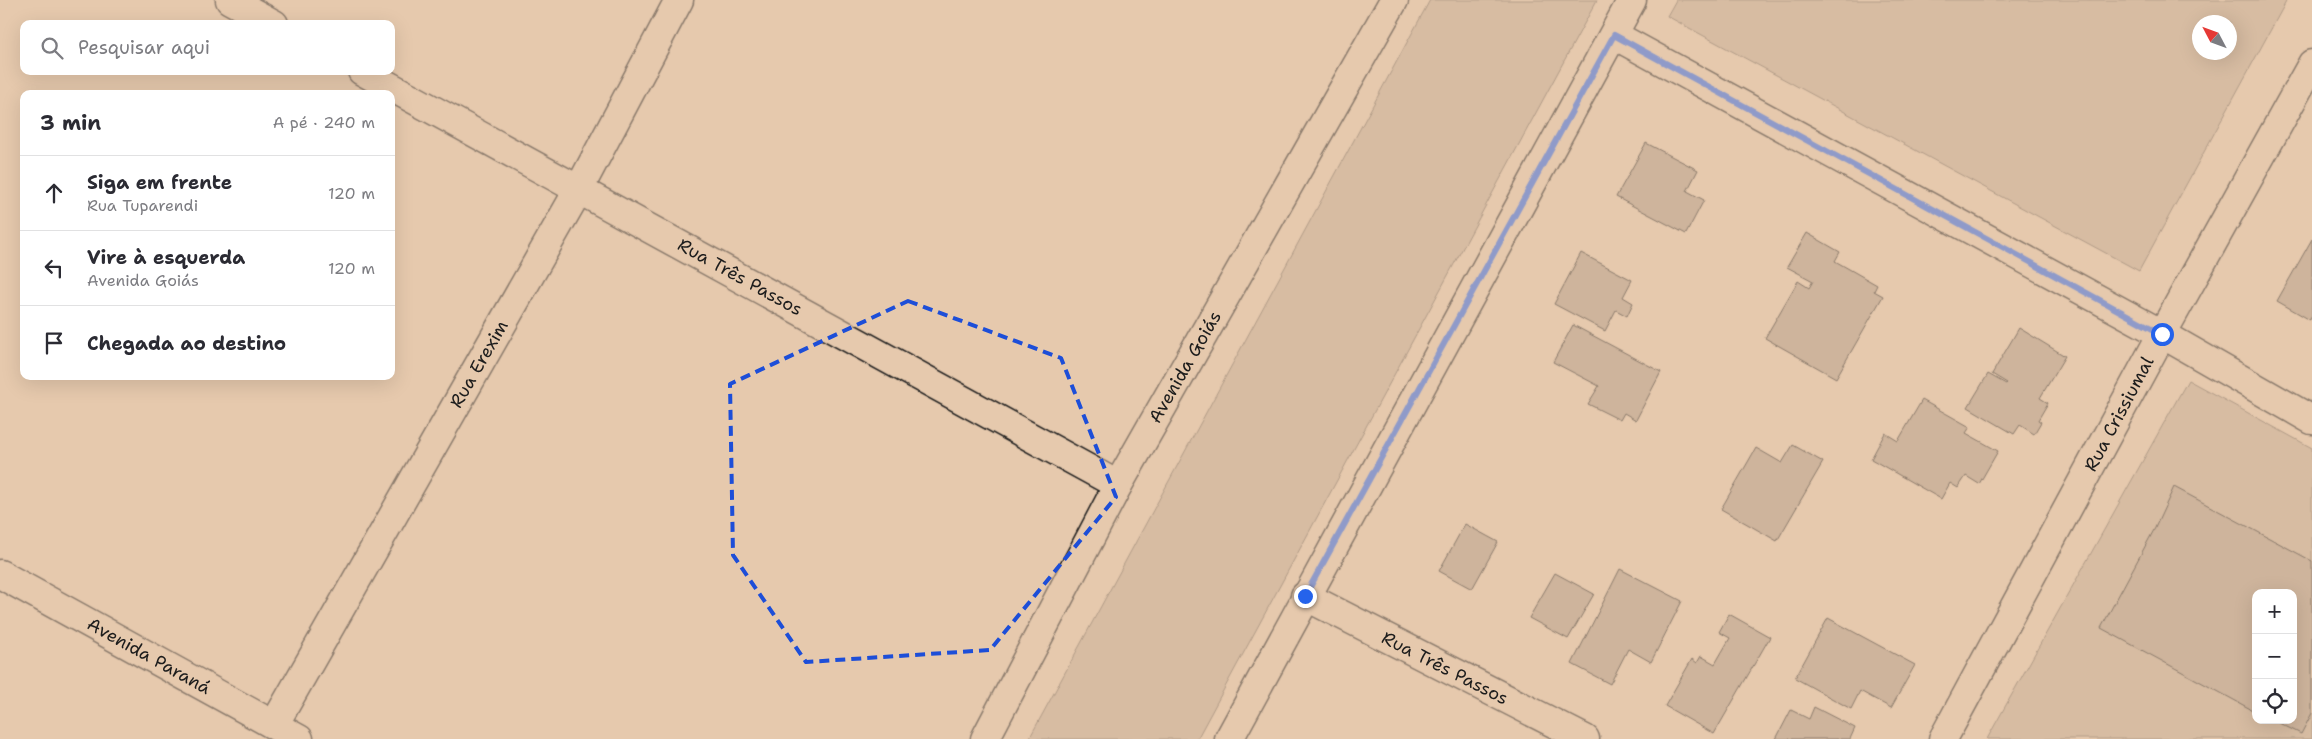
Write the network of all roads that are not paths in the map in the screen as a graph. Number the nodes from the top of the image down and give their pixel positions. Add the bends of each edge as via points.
1 (230, 0) edge
2 (679, 0) edge
3 (1394, 0) edge
4 (1632, 0) edge
5 (267, 20) edge
6 (1614, 35) junction
7 (2312, 64) edge
8 (369, 75) edge
9 (579, 188) junction
10 (2162, 334) junction
11 (2312, 420) edge
12 (1118, 485) junction
13 (0, 574) edge
14 (1305, 596) junction
15 (274, 725) junction
16 (299, 739) edge
17 (985, 739) edge
18 (1229, 739) edge
19 (1585, 739) edge
20 (1943, 739) edge

1 - 5 street
2 - 9 street, Rua Erexim
3 - 12 street, Avenida Goiás
4 - 6 street
6 - 10 street
6 - 14 street
7 - 10 street, Rua Crissiumal
8 - 9 street, Rua Três Passos
9 - 12 street, Rua Três Passos
9 - 15 street, Rua Erexim
10 - 11 street
10 - 20 street, Rua Crissiumal
12 - 17 street, Avenida Goiás
13 - 15 street, Avenida Paraná
14 - 18 street
14 - 19 street, Rua Três Passos
15 - 16 street, Avenida Paraná

